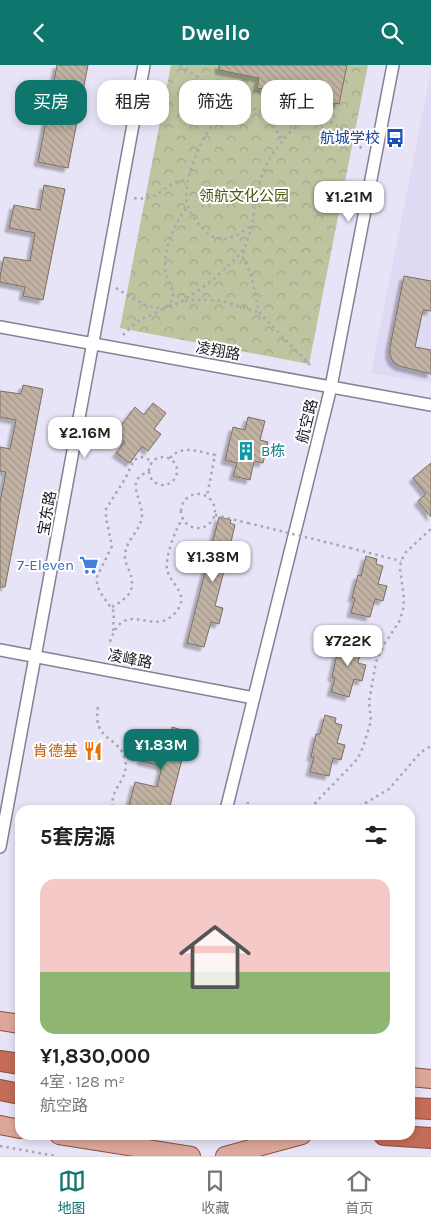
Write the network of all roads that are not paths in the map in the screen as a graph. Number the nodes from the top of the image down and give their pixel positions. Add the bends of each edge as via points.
1 (144, 65) edge
2 (393, 65) edge
3 (0, 327) edge
4 (93, 344) junction
5 (330, 387) junction
6 (431, 405) edge
7 (0, 650) edge
8 (35, 657) junction
9 (254, 698) junction
10 (227, 805) edge
11 (0, 847) edge
12 (0, 1021) edge
13 (15, 1023) edge
14 (0, 1061) edge
15 (15, 1063) edge
16 (415, 1077) edge
17 (431, 1079) edge
18 (0, 1090) edge
19 (15, 1092) edge
20 (415, 1108) edge
21 (431, 1109) edge
22 (0, 1125) edge
23 (15, 1128) edge
24 (415, 1137) edge
25 (431, 1138) edge
26 (90, 1140) edge
27 (284, 1140) edge
28 (191, 1156) edge
29 (225, 1156) edge

1 - 4 street, 宝东路
2 - 5 street, 航空路
3 - 4 street, 凌翔路
4 - 5 street, 凌翔路
4 - 8 street, 宝东路
5 - 6 street, 凌翔路
5 - 9 street, 航空路
7 - 8 street, 凌峰路
8 - 9 street, 凌峰路
8 - 11 street, 宝东路
9 - 10 street, 航空路
12 - 13 main road
14 - 15 highway
16 - 17 main road
18 - 19 highway
20 - 21 highway
22 - 23 main road
24 - 25 highway
26 - 28 main road
27 - 29 main road

